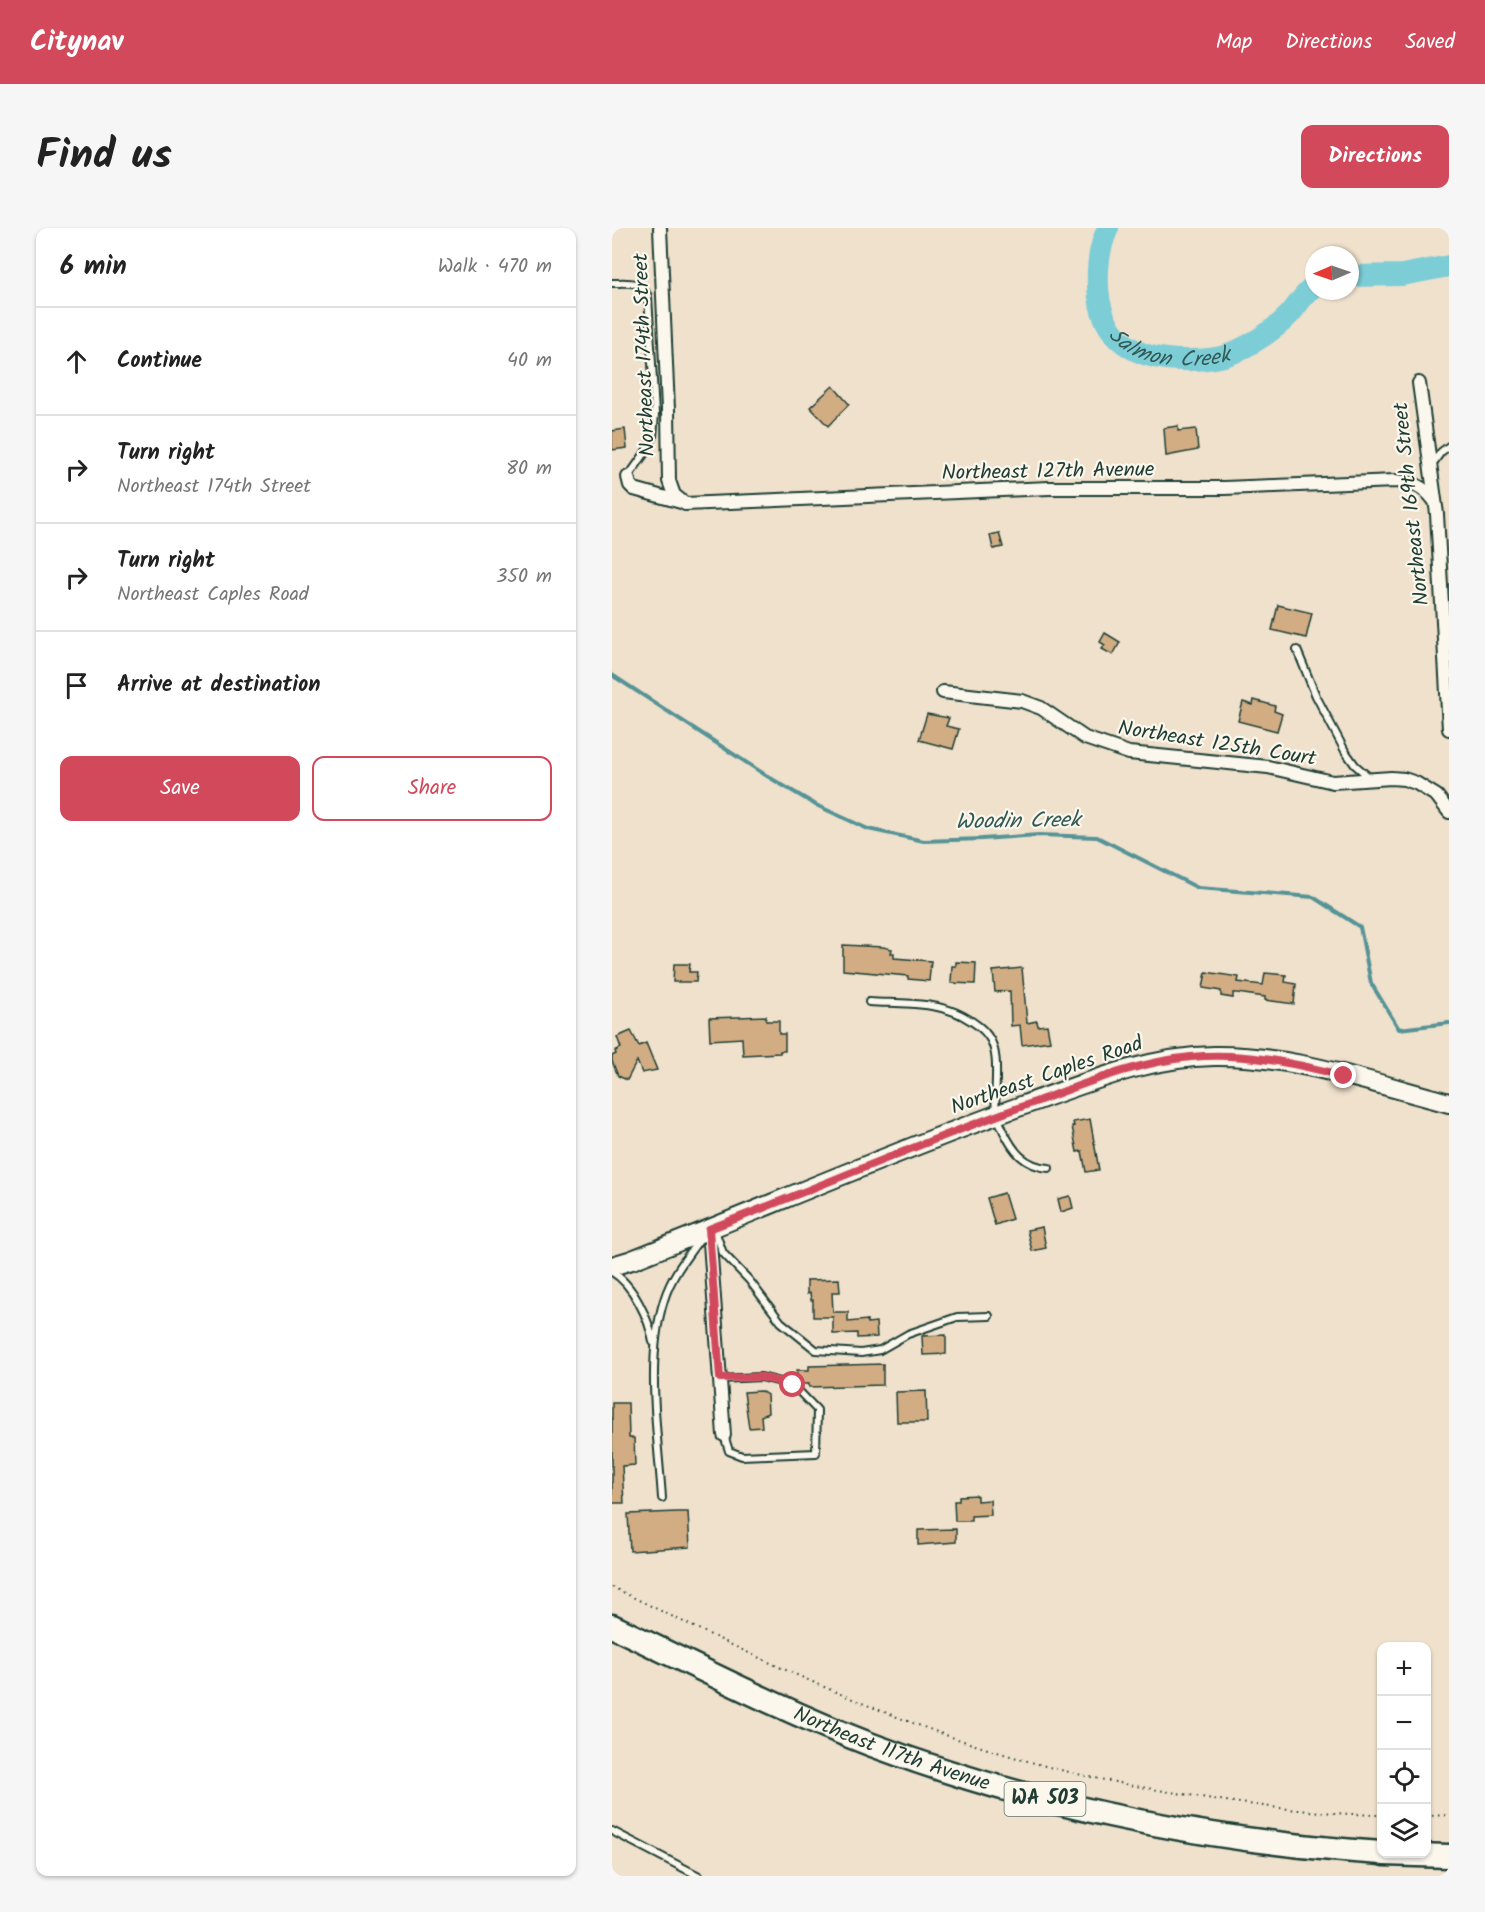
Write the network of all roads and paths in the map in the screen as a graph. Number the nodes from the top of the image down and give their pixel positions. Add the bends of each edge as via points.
1 (660, 228) edge
2 (612, 283) edge
3 (1419, 383) dead end
4 (1449, 446) edge
5 (1431, 466) junction
6 (628, 477) joint
7 (1434, 500) junction
8 (685, 504) junction
9 (1298, 650) dead end
10 (943, 692) dead end
11 (1449, 729) edge
12 (1372, 780) junction
13 (1449, 812) edge
14 (869, 1002) dead end
15 (1449, 1103) edge
16 (996, 1115) junction
17 (1049, 1168) dead end
18 (709, 1229) junction
19 (612, 1266) edge
20 (612, 1272) edge
21 (989, 1316) dead end
22 (655, 1348) junction
23 (720, 1378) junction
24 (724, 1435) joint
25 (662, 1498) dead end
26 (612, 1587) edge
27 (612, 1626) edge
28 (1377, 1815) edge
29 (1449, 1815) edge
30 (1431, 1816) edge
31 (612, 1831) edge
32 (1377, 1853) edge
33 (1431, 1855) edge
34 (1449, 1856) edge
35 (699, 1876) edge

1 - 8 street, Northeast 174th Street via 669,480 675,495
2 - 6 lane via 636,284 648,296 653,437
3 - 5 street, Northeast 169th Street
4 - 5 lane
5 - 7 street, Northeast 169th Street
6 - 8 street, Northeast 127th Avenue via 634,489
7 - 8 street, Northeast 127th Avenue via 1418,484 1395,481 1224,488 1049,488
7 - 11 street, Northeast 169th Street
9 - 12 lane via 1316,696 1345,751
10 - 12 street, Northeast 125th Court via 1022,701 1041,708 1085,738 1130,753 1268,767 1333,782
12 - 13 street, Northeast 125th Court via 1391,778 1416,783 1437,796
14 - 16 lane via 934,1006 978,1026 989,1037 995,1054
15 - 16 main road, Northeast Caples Road via 1287,1062 1215,1056 1130,1068
16 - 17 lane via 1017,1155 1038,1167
16 - 18 main road, Northeast Caples Road
18 - 19 main road, Northeast Caples Road
18 - 21 lane via 723,1253 781,1322 816,1350 880,1350 908,1334 957,1317
18 - 22 lane via 674,1276 664,1299
18 - 23 street
20 - 22 lane via 644,1312
22 - 25 lane
23 - 24 street
23 - 24 lane via 761,1377 793,1385 817,1410 816,1453 742,1456 729,1451
26 - 28 path via 780,1669 884,1712 1015,1758 1103,1780 1249,1805
27 - 32 highway, Northeast 117th Avenue / WA 503 via 871,1744 1027,1795 1180,1830
29 - 30 path
31 - 35 lane
33 - 34 highway, Northeast 117th Avenue / WA 503

